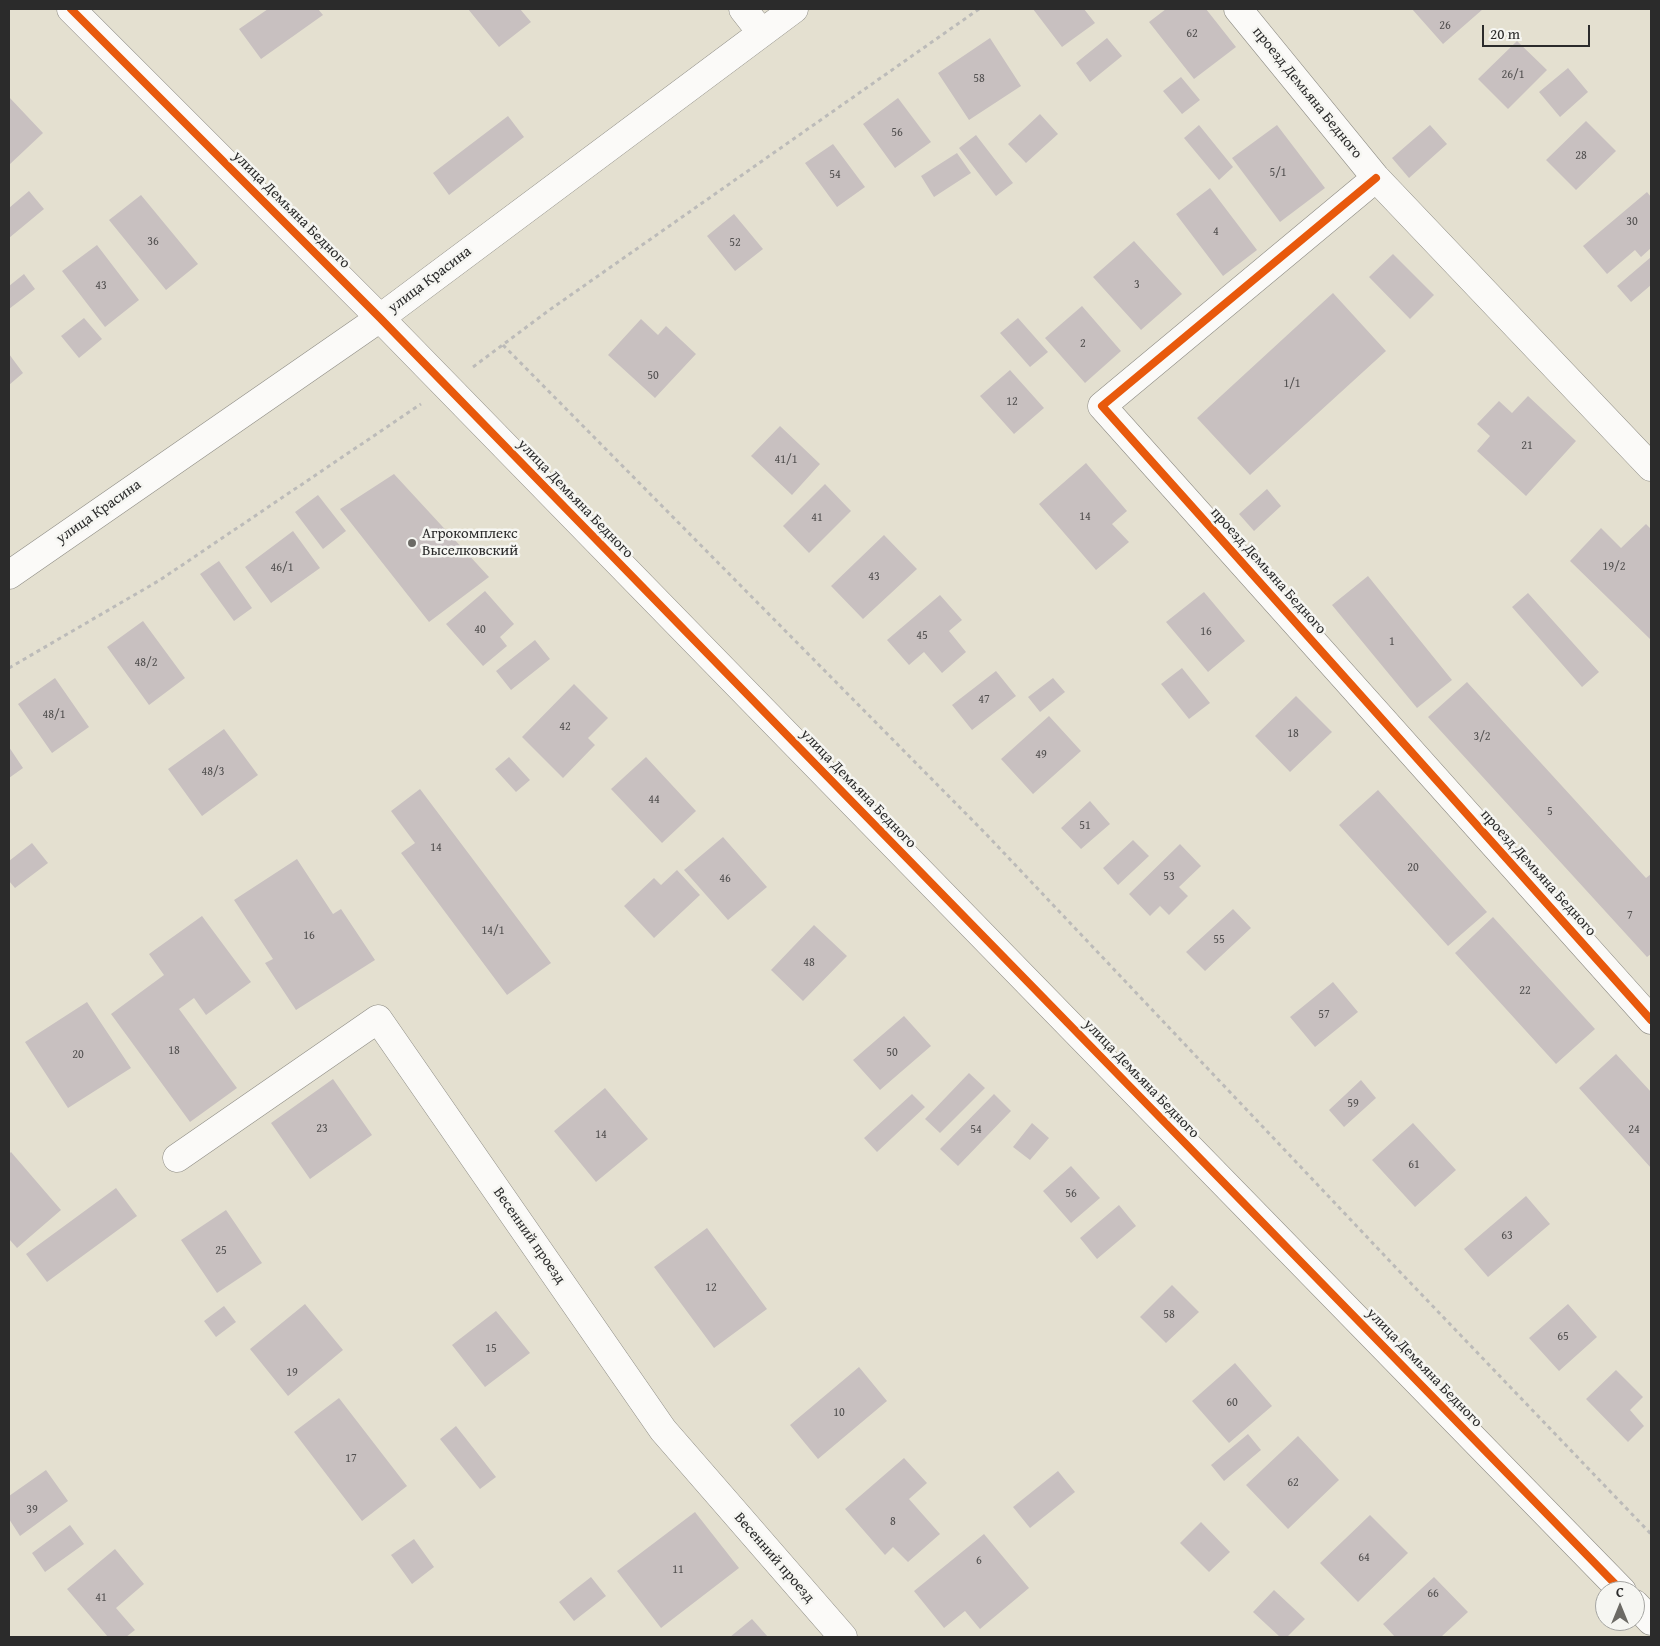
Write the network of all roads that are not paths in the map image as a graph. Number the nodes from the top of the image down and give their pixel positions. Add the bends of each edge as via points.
1 (71, 9) edge
2 (743, 9) edge
3 (794, 9) edge
4 (1238, 9) edge
5 (761, 32) junction
6 (1376, 178) junction
7 (380, 318) junction
8 (1651, 467) edge
9 (9, 575) edge
10 (1651, 1020) edge
11 (177, 1158) dead end
12 (1612, 1581) edge
13 (843, 1637) edge

1 - 7 street, улица Демьяна Бедного
2 - 5 street
3 - 5 street, улица Красина
4 - 6 street, проезд Демьяна Бедного
5 - 7 street, улица Красина
6 - 8 street, проезд Демьяна Бедного
6 - 10 street, проезд Демьяна Бедного via 1102,406
7 - 9 street, улица Красина
7 - 12 street, улица Демьяна Бедного
11 - 13 street, Весенний проезд via 378,1019 663,1430

